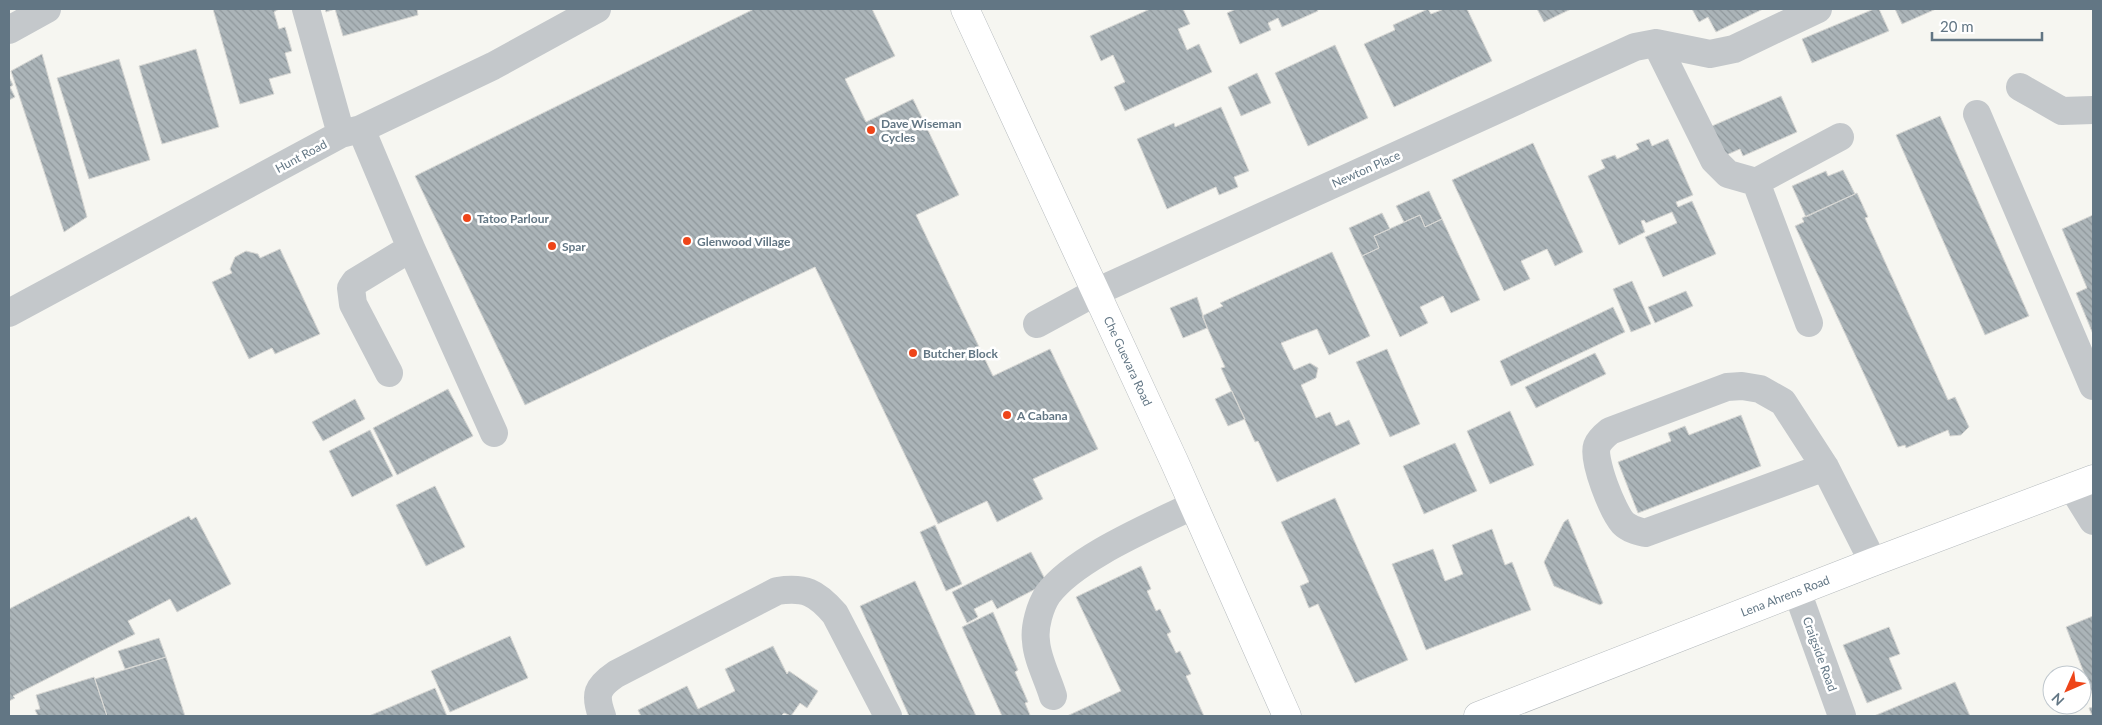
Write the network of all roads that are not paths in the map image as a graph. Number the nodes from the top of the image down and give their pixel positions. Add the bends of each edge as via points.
1 (47, 9) edge
2 (306, 9) edge
3 (597, 9) edge
4 (965, 9) edge
5 (1818, 9) edge
6 (9, 30) edge
7 (1645, 45) junction
8 (2020, 87) dead end
9 (2093, 110) edge
10 (1977, 114) dead end
11 (351, 131) junction
12 (1840, 137) dead end
13 (1756, 182) junction
14 (411, 248) junction
15 (1096, 292) junction
16 (9, 313) edge
17 (1809, 323) dead end
18 (1036, 324) dead end
19 (390, 373) dead end
20 (2093, 386) edge
21 (494, 433) dead end
22 (1825, 467) junction
23 (2083, 483) edge
24 (1194, 505) junction
25 (2093, 521) edge
26 (1873, 562) junction
27 (1797, 592) junction
28 (1053, 696) dead end
29 (602, 716) edge
30 (888, 716) edge
31 (1287, 716) edge
32 (1478, 716) edge
33 (1842, 716) edge

1 - 6 street
2 - 11 street
3 - 11 street, Hunt Road via 494,66
4 - 15 main road, Che Guevara Road
5 - 7 street via 1734,49 1710,54
7 - 13 street via 1714,160 1728,174
7 - 15 street, Newton Place
8 - 9 street via 2062,111
10 - 20 street
11 - 14 street
11 - 16 street, Hunt Road
12 - 13 street
13 - 17 street
14 - 19 street via 351,288 353,304
14 - 21 street
15 - 18 street, Newton Place
15 - 24 main road, Che Guevara Road
22 - 22 street via 1783,402 1760,389 1742,386 1727,387 1610,431 1596,446 1596,458 1616,514 1634,531 1644,533
22 - 26 street
23 - 25 street
23 - 26 main road, Lena Ahrens Road
24 - 28 street via 1095,556 1048,594 1039,614 1036,642
24 - 31 main road, Che Guevara Road
26 - 27 main road, Lena Ahrens Road
27 - 32 main road, Lena Ahrens Road
27 - 33 street, Craigside Road
29 - 30 street via 598,692 604,682 616,674 777,591 795,588 806,590 835,614

